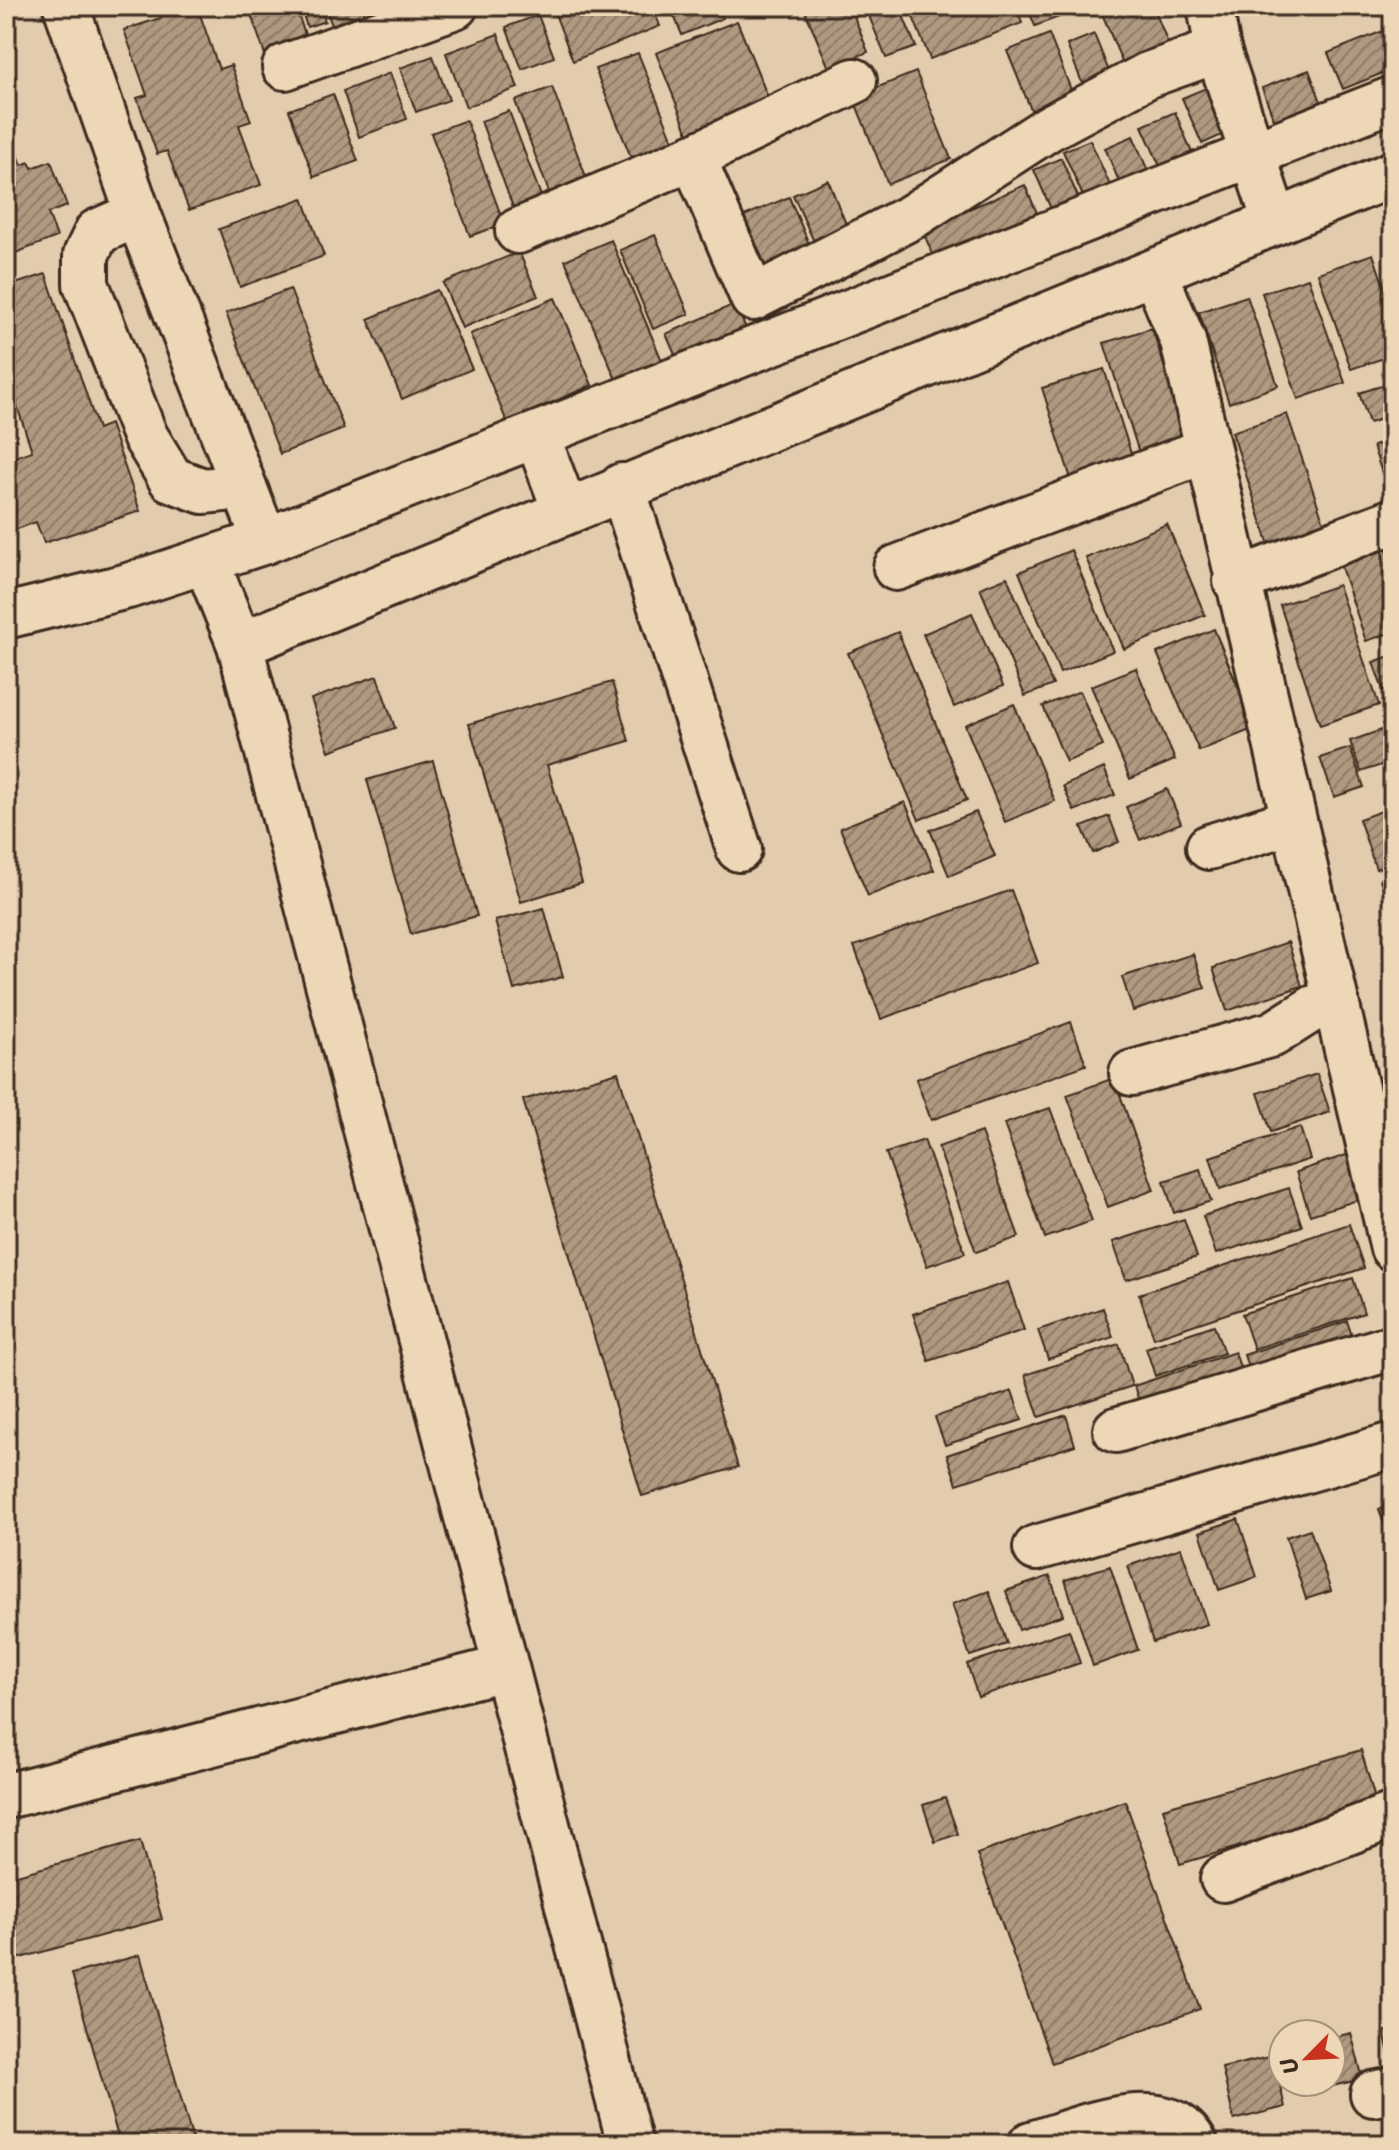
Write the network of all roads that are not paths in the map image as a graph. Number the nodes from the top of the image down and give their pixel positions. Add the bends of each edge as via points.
1 (66, 6) edge
2 (455, 6) edge
3 (1210, 6) edge
4 (1218, 50) junction
5 (285, 67) dead end
6 (854, 81) dead end
7 (1393, 99) edge
8 (1254, 156) junction
9 (693, 157) junction
10 (1393, 174) edge
11 (138, 214) junction
12 (1275, 221) junction
13 (518, 231) dead end
14 (1155, 273) junction
15 (753, 298) junction
16 (770, 345) junction
17 (537, 436) junction
18 (1207, 450) junction
19 (622, 486) junction
20 (244, 487) junction
21 (565, 510) junction
22 (1393, 521) edge
23 (265, 541) junction
24 (206, 561) junction
25 (896, 568) dead end
26 (1236, 581) junction
27 (6, 616) edge
28 (240, 645) junction
29 (1292, 821) junction
30 (1209, 847) dead end
31 (739, 849) dead end
32 (1336, 1002) junction
33 (1132, 1073) dead end
34 (1384, 1169) edge
35 (1393, 1248) edge
36 (1393, 1347) edge
37 (1116, 1430) dead end
38 (1393, 1445) edge
39 (1036, 1548) dead end
40 (504, 1668) junction
41 (6, 1796) edge
42 (1393, 1815) edge
43 (1223, 1879) dead end
44 (630, 2144) edge
45 (1031, 2144) edge
46 (1195, 2144) edge

1 - 11 street
2 - 5 street
3 - 4 street
4 - 8 street
4 - 15 street via 1148,75 1062,121 913,216
6 - 9 street
7 - 8 street
8 - 12 street
8 - 16 street
9 - 13 street
9 - 15 street
10 - 12 street
11 - 20 street
11 - 20 street via 97,232 86,255 86,284 145,436 171,479 203,491
12 - 14 street
14 - 18 street via 1183,341
14 - 19 street
15 - 16 street
16 - 17 street
17 - 21 street
17 - 23 street
18 - 25 street
18 - 26 street
19 - 21 street
19 - 31 street
20 - 23 street
21 - 28 street
22 - 26 street
23 - 24 street
24 - 27 street
24 - 28 street
26 - 29 street
28 - 40 street
29 - 30 street
29 - 32 street
32 - 33 street via 1314,1008 1273,1034
32 - 34 street
34 - 35 street
36 - 37 street
38 - 39 street
40 - 41 street
40 - 44 street
42 - 43 street
45 - 46 street via 1143,2114 1166,2117

